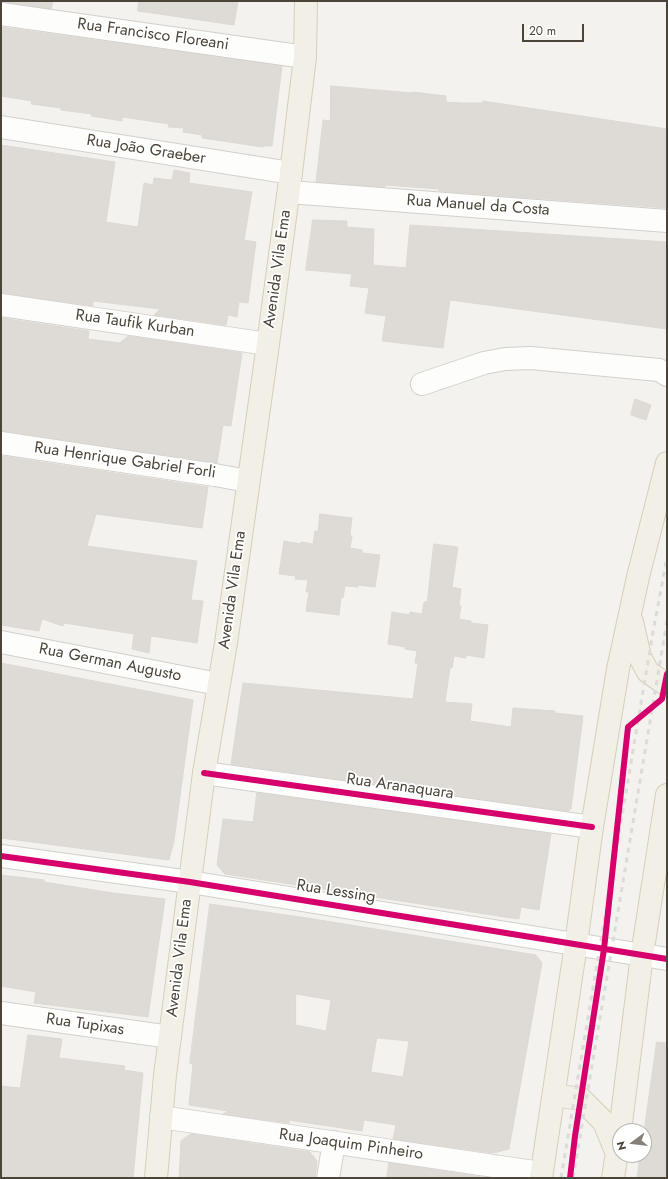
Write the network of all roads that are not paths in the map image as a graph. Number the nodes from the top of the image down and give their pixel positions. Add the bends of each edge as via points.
1 (306, 1) edge
2 (1, 14) edge
3 (305, 57) junction
4 (1, 127) edge
5 (290, 183) junction
6 (667, 221) edge
7 (1, 305) edge
8 (268, 344) junction
9 (667, 375) edge
10 (422, 384) dead end
11 (1, 443) edge
12 (667, 463) edge
13 (248, 481) junction
14 (630, 615) junction
15 (1, 642) edge
16 (218, 684) junction
17 (667, 685) edge
18 (204, 773) junction
19 (667, 794) edge
20 (592, 827) junction
21 (1, 856) edge
22 (190, 882) junction
23 (576, 944) junction
24 (642, 955) junction
25 (667, 959) edge
26 (1, 1014) edge
27 (170, 1036) junction
28 (554, 1096) junction
29 (161, 1117) junction
30 (621, 1123) edge
31 (334, 1142) junction
32 (612, 1142) edge
33 (616, 1163) edge
34 (541, 1176) edge
35 (156, 1178) edge
36 (328, 1178) edge
37 (613, 1178) edge

1 - 3 main road, Avenida Vila Ema
2 - 3 street, Rua Francisco Floreani
3 - 5 main road, Avenida Vila Ema
4 - 5 street, Rua João Graeber
5 - 6 street, Rua Manuel da Costa
5 - 8 main road, Avenida Vila Ema
7 - 8 street, Rua Taufik Kurban
8 - 13 main road, Avenida Vila Ema
9 - 10 street via 659,370 531,358 484,363
11 - 13 street, Rua Henrique Gabriel Forli
12 - 14 main road
13 - 16 main road, Avenida Vila Ema
14 - 17 main road via 640,657 648,672
14 - 20 main road via 618,669
15 - 16 street, Rua German Augusto
16 - 18 main road, Avenida Vila Ema
18 - 20 street, Rua Aranaquara
18 - 22 main road, Avenida Vila Ema
19 - 24 main road
20 - 23 main road
21 - 22 street, Rua Lessing
22 - 23 street, Rua Lessing
22 - 27 main road, Avenida Vila Ema
23 - 24 street, Rua Lessing
23 - 28 main road
24 - 25 street, Rua Lessing
24 - 30 main road
26 - 27 street, Rua Tupixas
27 - 29 main road, Avenida Vila Ema
28 - 32 main road via 582,1099 604,1122
28 - 34 main road
29 - 31 street, Rua Joaquim Pinheiro
29 - 35 main road, Avenida Vila Ema
31 - 34 street, Rua Joaquim Pinheiro
31 - 36 street
33 - 37 main road

